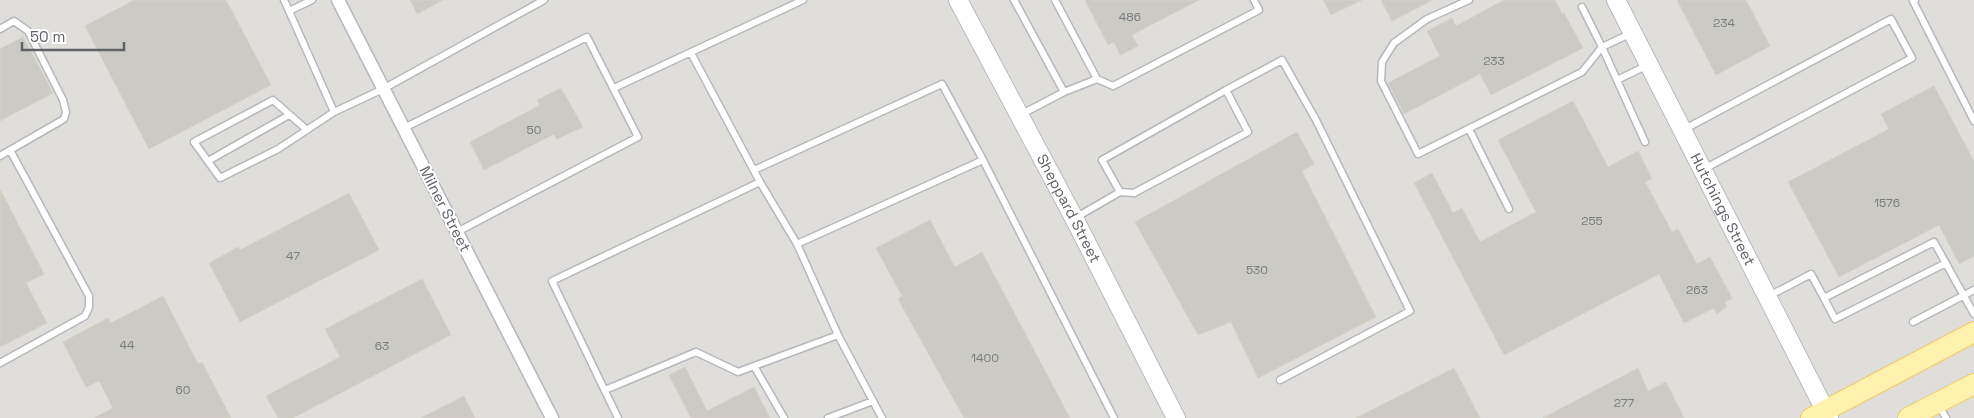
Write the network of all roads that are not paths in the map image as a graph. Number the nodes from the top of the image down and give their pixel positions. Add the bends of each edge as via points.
1 (284, 0) edge
2 (312, 0) edge
3 (338, 0) edge
4 (544, 0) edge
5 (803, 0) edge
6 (958, 0) edge
7 (1014, 0) edge
8 (1055, 0) edge
9 (1254, 0) edge
10 (1469, 0) edge
11 (1616, 0) edge
12 (1915, 0) edge
13 (1582, 7) dead end
14 (290, 11) junction
15 (0, 29) edge
16 (1633, 32) junction
17 (1602, 48) junction
18 (691, 53) junction
19 (1650, 65) junction
20 (1097, 79) junction
21 (1617, 80) junction
22 (614, 88) junction
23 (383, 89) junction
24 (1226, 90) junction
25 (1064, 92) junction
26 (334, 112) junction
27 (289, 115) junction
28 (1018, 116) junction
29 (1974, 121) edge
30 (404, 128) junction
31 (1469, 129) junction
32 (307, 130) junction
33 (1683, 130) junction
34 (1646, 142) dead end
35 (10, 150) junction
36 (0, 156) edge
37 (982, 160) junction
38 (208, 161) junction
39 (754, 170) junction
40 (1703, 170) junction
41 (760, 182) junction
42 (1120, 192) junction
43 (1509, 209) dead end
44 (1074, 218) junction
45 (457, 232) junction
46 (797, 244) junction
47 (1946, 263) junction
48 (1974, 290) edge
49 (1768, 296) junction
50 (1964, 296) junction
51 (1824, 298) junction
52 (1974, 314) edge
53 (1913, 322) dead end
54 (1974, 332) edge
55 (838, 335) junction
56 (0, 363) edge
57 (754, 366) junction
58 (1280, 380) dead end
59 (1974, 384) edge
60 (605, 390) junction
61 (873, 401) junction
62 (1942, 410) edge
63 (1822, 415) edge
64 (552, 418) edge
65 (618, 418) edge
66 (784, 418) edge
67 (828, 418) edge
68 (882, 418) edge
69 (1114, 418) edge
70 (1176, 418) edge
71 (1908, 418) edge

1 - 14 lane
2 - 14 lane
3 - 23 street, Milner Street
4 - 23 lane
5 - 18 lane
6 - 28 street, Sheppard Street
7 - 25 lane
8 - 20 lane
9 - 20 lane via 1259,10 1113,86
10 - 31 lane via 1427,19 1394,42 1382,62 1381,81 1418,154
11 - 16 street, Hutchings Street
12 - 29 lane
13 - 17 lane
14 - 26 lane
15 - 35 lane via 14,21 28,32 66,112 64,119
16 - 17 lane
16 - 19 street, Hutchings Street
17 - 21 lane
17 - 31 lane via 1582,72
18 - 22 lane
18 - 39 lane
19 - 21 lane
19 - 33 street, Hutchings Street
20 - 25 lane
21 - 34 lane
22 - 30 lane via 587,37
22 - 45 lane via 638,137
23 - 26 lane
23 - 30 street, Milner Street
24 - 42 lane via 1102,160
24 - 42 lane via 1248,132 1134,193
24 - 58 lane via 1282,60 1316,120 1410,311
25 - 28 lane
26 - 32 lane
27 - 32 lane
27 - 38 lane
27 - 38 lane via 273,100 194,142
28 - 44 street, Sheppard Street
30 - 45 street, Milner Street
31 - 43 lane
32 - 38 lane via 278,149 220,178
33 - 40 street, Hutchings Street
33 - 40 lane via 1891,19 1912,58
35 - 36 lane
35 - 56 lane via 90,302 85,316
37 - 39 lane via 942,84
37 - 46 lane
37 - 69 lane
39 - 41 lane
40 - 49 street, Hutchings Street
41 - 46 lane
41 - 60 lane via 552,281
42 - 44 lane
44 - 70 street, Sheppard Street
45 - 64 street, Milner Street
46 - 55 lane
47 - 50 lane
47 - 51 lane via 1934,242
47 - 51 lane via 1835,319
48 - 50 lane
49 - 51 lane via 1811,274
49 - 63 street, Hutchings Street
50 - 52 lane
50 - 53 lane
54 - 63 main road
55 - 57 lane
55 - 61 lane
57 - 60 lane via 738,372 696,352
57 - 66 lane
59 - 62 main road
60 - 65 lane
61 - 67 lane
61 - 68 lane
62 - 71 main road

